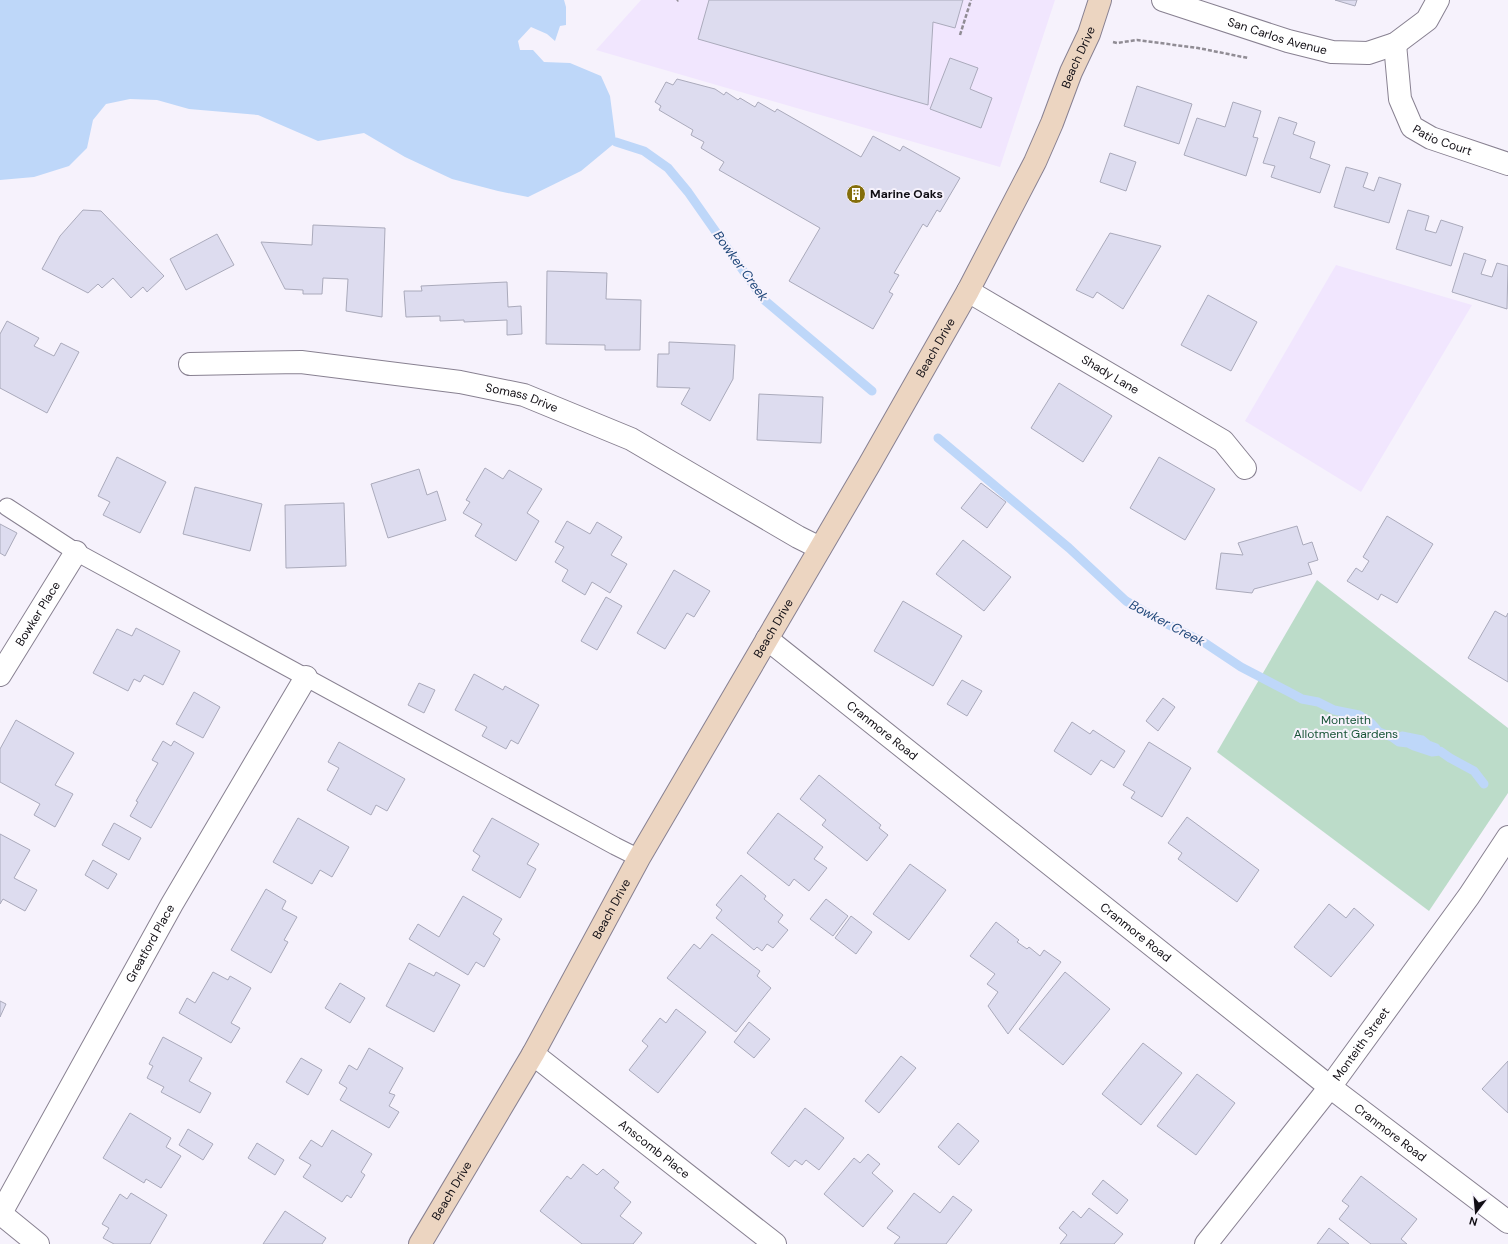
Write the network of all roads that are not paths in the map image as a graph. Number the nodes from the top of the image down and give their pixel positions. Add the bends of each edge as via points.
1 (1100, 0) edge
2 (1163, 0) edge
3 (1438, 0) edge
4 (1395, 44) junction
5 (1508, 164) edge
6 (968, 292) junction
7 (190, 364) dead end
8 (1245, 468) dead end
9 (6, 507) dead end
10 (820, 548) junction
11 (76, 552) junction
12 (767, 639) junction
13 (0, 675) edge
14 (306, 677) junction
15 (1508, 837) edge
16 (639, 858) junction
17 (533, 1054) junction
18 (1330, 1087) junction
19 (0, 1213) edge
20 (1508, 1222) edge
21 (38, 1244) edge
22 (420, 1244) edge
23 (775, 1244) edge
24 (1206, 1244) edge

1 - 6 main road, Beach Drive via 1089,34 1071,72 1052,123
2 - 4 street, San Carlos Avenue via 1288,41 1332,52 1368,53
3 - 4 street, San Carlos Avenue via 1427,20
4 - 5 street, Patio Court via 1400,99 1412,127 1431,138
6 - 8 street, Shady Lane via 1223,441
6 - 10 main road, Beach Drive
7 - 10 street, Somass Drive via 301,362 460,382 524,395 631,439
9 - 11 lane
10 - 12 main road, Beach Drive
11 - 13 street, Bowker Place
11 - 14 lane
12 - 16 main road, Beach Drive
12 - 18 street, Cranmore Road
14 - 16 lane
14 - 19 street, Greatford Place via 172,904
15 - 18 street, Monteith Street via 1469,896
16 - 17 main road, Beach Drive
17 - 22 main road, Beach Drive
17 - 23 street, Anscomb Place
18 - 20 street, Cranmore Road
18 - 24 street, Monteith Street
19 - 21 street

